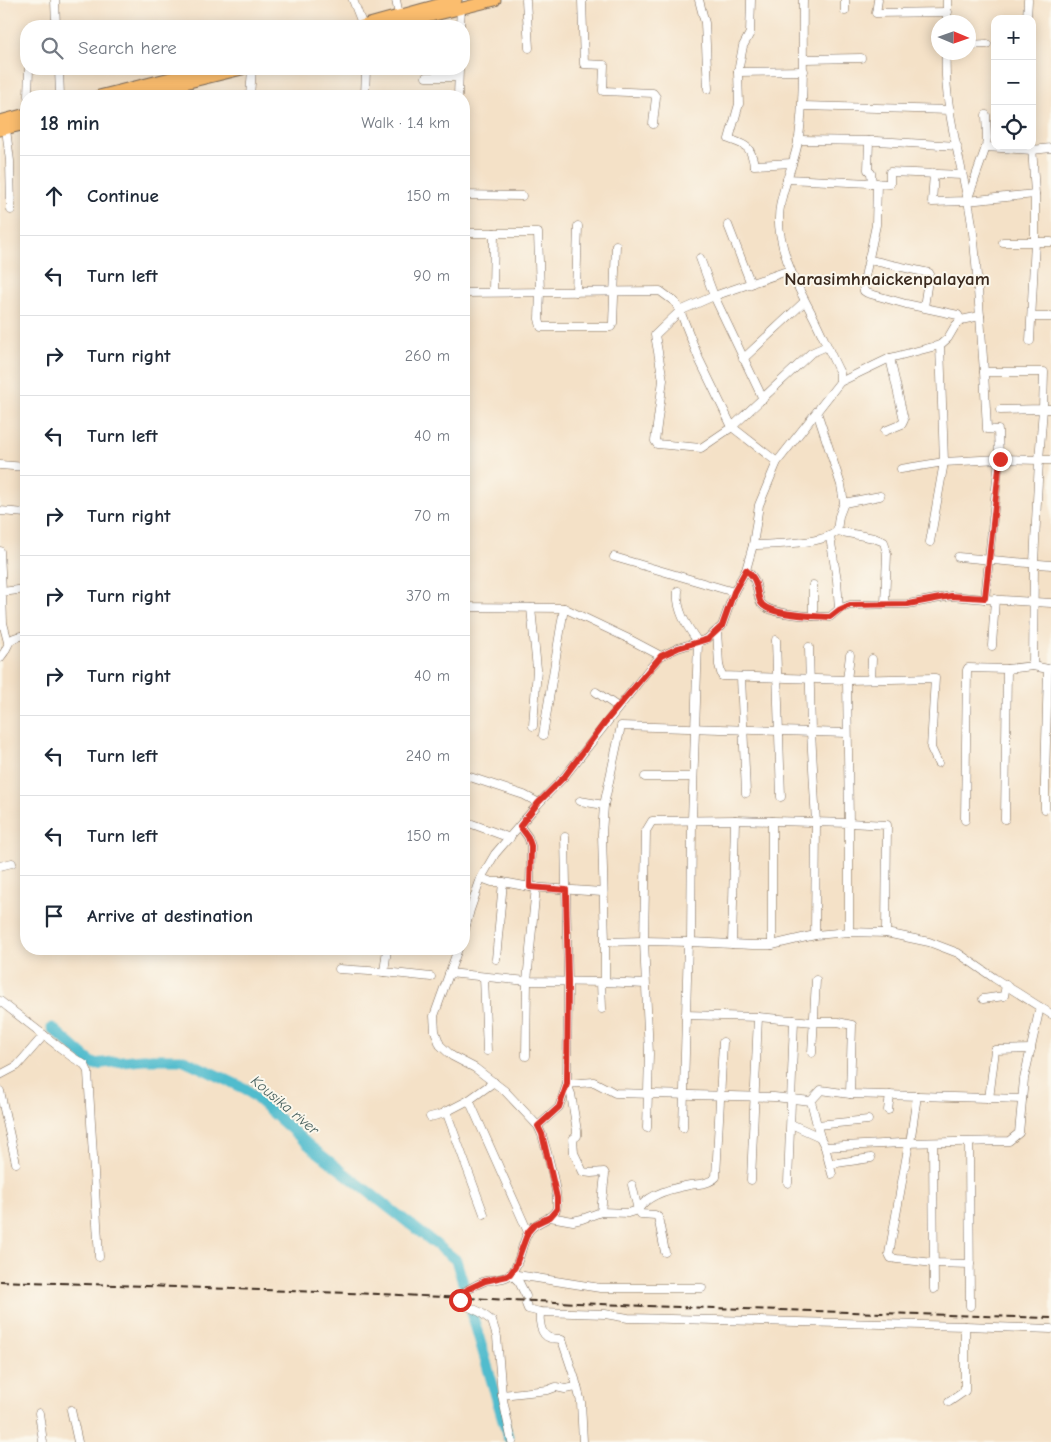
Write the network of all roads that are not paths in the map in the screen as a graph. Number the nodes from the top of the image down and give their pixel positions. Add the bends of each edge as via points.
1 (55, 0) edge
2 (352, 0) edge
3 (396, 0) edge
4 (495, 0) edge
5 (526, 0) edge
6 (582, 0) edge
7 (699, 0) edge
8 (751, 0) edge
9 (803, 0) edge
10 (845, 0) edge
11 (878, 0) edge
12 (947, 0) edge
13 (1028, 0) edge
14 (458, 4) edge
15 (845, 11) dead end
16 (948, 12) junction
17 (399, 15) junction
18 (948, 15) edge
19 (1027, 15) edge
20 (56, 20) edge
21 (360, 20) edge
22 (383, 20) edge
23 (409, 20) edge
24 (459, 20) edge
25 (988, 44) dead end
26 (976, 45) edge
27 (529, 48) dead end
28 (861, 58) dead end
29 (804, 59) junction
30 (945, 60) edge
31 (804, 71) junction
32 (738, 72) junction
33 (29, 75) edge
34 (59, 75) edge
35 (194, 75) edge
36 (252, 75) edge
37 (366, 75) edge
38 (442, 75) edge
39 (459, 75) edge
40 (426, 77) dead end
41 (28, 90) edge
42 (60, 90) edge
43 (142, 90) edge
44 (250, 90) edge
45 (365, 90) edge
46 (458, 90) edge
47 (708, 90) dead end
48 (802, 106) junction
49 (950, 110) junction
50 (986, 115) dead end
51 (20, 117) edge
52 (653, 124) dead end
53 (20, 125) edge
54 (2, 127) edge
55 (798, 140) junction
56 (869, 141) junction
57 (957, 146) junction
58 (986, 147) junction
59 (991, 147) edge
60 (1036, 148) edge
61 (1051, 148) edge
62 (1032, 150) edge
63 (792, 164) junction
64 (934, 173) junction
65 (962, 174) junction
66 (787, 179) junction
67 (875, 183) junction
68 (1035, 194) junction
69 (470, 195) edge
70 (522, 196) dead end
71 (967, 201) junction
72 (11, 210) dead end
73 (578, 226) dead end
74 (728, 226) dead end
75 (470, 233) edge
76 (494, 233) junction
77 (1002, 242) dead end
78 (1035, 242) junction
79 (1051, 242) edge
80 (616, 245) dead end
81 (700, 258) dead end
82 (869, 258) junction
83 (790, 270) junction
84 (751, 284) junction
85 (540, 291) junction
86 (493, 292) junction
87 (576, 292) junction
88 (614, 292) junction
89 (470, 293) edge
90 (714, 296) junction
91 (804, 302) junction
92 (924, 307) junction
93 (680, 311) junction
94 (980, 316) junction
95 (1032, 316) junction
96 (1051, 317) edge
97 (961, 320) junction
98 (1030, 341) dead end
99 (940, 345) junction
100 (826, 346) junction
101 (890, 358) junction
102 (743, 359) junction
103 (984, 372) junction
104 (1048, 372) edge
105 (840, 382) junction
106 (762, 399) junction
107 (1047, 409) edge
108 (1000, 410) dead end
109 (816, 412) junction
110 (732, 427) junction
111 (885, 431) dead end
112 (1000, 459) junction
113 (1039, 460) junction
114 (1051, 460) edge
115 (777, 462) junction
116 (944, 462) junction
117 (0, 465) edge
118 (20, 467) edge
119 (901, 469) dead end
120 (880, 496) dead end
121 (844, 503) junction
122 (0, 511) edge
123 (20, 513) edge
124 (837, 531) junction
125 (830, 537) junction
126 (930, 542) dead end
127 (754, 545) junction
128 (0, 552) edge
129 (614, 557) dead end
130 (958, 557) dead end
131 (989, 559) junction
132 (1034, 563) junction
133 (1051, 565) edge
134 (746, 570) junction
135 (813, 585) dead end
136 (20, 590) edge
137 (678, 591) dead end
138 (2, 592) junction
139 (734, 592) junction
140 (985, 598) junction
141 (995, 599) junction
142 (1033, 602) junction
143 (1051, 603) edge
144 (885, 604) junction
145 (470, 607) edge
146 (531, 608) junction
147 (564, 608) junction
148 (839, 610) junction
149 (812, 616) junction
150 (2, 623) edge
151 (717, 630) junction
152 (20, 637) edge
153 (776, 640) dead end
154 (8, 642) junction
155 (698, 642) junction
156 (992, 646) dead end
157 (810, 647) dead end
158 (850, 655) dead end
159 (661, 656) junction
160 (0, 658) edge
161 (872, 659) dead end
162 (1033, 666) junction
163 (1050, 668) edge
164 (1007, 669) junction
165 (741, 678) junction
166 (776, 678) junction
167 (809, 679) junction
168 (871, 679) junction
169 (847, 680) junction
170 (596, 692) dead end
171 (618, 707) junction
172 (533, 726) dead end
173 (694, 728) junction
174 (742, 731) junction
175 (779, 732) junction
176 (811, 732) junction
177 (848, 733) junction
178 (543, 735) dead end
179 (938, 763) dead end
180 (470, 777) edge
181 (645, 777) dead end
182 (694, 777) junction
183 (746, 793) dead end
184 (781, 797) dead end
185 (580, 801) dead end
186 (538, 803) junction
187 (604, 805) junction
188 (1045, 809) dead end
189 (1005, 819) dead end
190 (692, 820) junction
191 (734, 820) junction
192 (965, 820) dead end
193 (772, 822) junction
194 (816, 822) junction
195 (470, 823) edge
196 (850, 823) junction
197 (520, 826) junction
198 (565, 837) dead end
199 (510, 838) junction
200 (12, 863) dead end
201 (0, 866) edge
202 (481, 878) junction
203 (503, 882) junction
204 (533, 887) junction
205 (566, 890) junction
206 (602, 892) junction
207 (470, 910) edge
208 (850, 932) junction
209 (886, 933) junction
210 (815, 935) junction
211 (644, 941) junction
212 (605, 942) junction
213 (689, 942) junction
214 (732, 944) junction
215 (772, 945) junction
216 (385, 955) edge
217 (456, 955) edge
218 (496, 959) dead end
219 (340, 969) dead end
220 (384, 972) junction
221 (449, 973) junction
222 (431, 977) dead end
223 (484, 978) junction
224 (816, 980) dead end
225 (527, 981) junction
226 (568, 982) junction
227 (603, 982) junction
228 (645, 984) junction
229 (1006, 985) junction
230 (983, 999) dead end
231 (0, 1001) edge
232 (1040, 1007) junction
233 (602, 1009) dead end
234 (1051, 1014) edge
235 (685, 1015) junction
236 (758, 1018) junction
237 (794, 1020) junction
238 (813, 1022) junction
239 (44, 1035) junction
240 (723, 1042) dead end
241 (1031, 1049) junction
242 (487, 1051) dead end
243 (812, 1053) dead end
244 (526, 1056) dead end
245 (0, 1075) edge
246 (494, 1082) junction
247 (567, 1084) junction
248 (0, 1091) edge
249 (647, 1094) junction
250 (684, 1094) junction
251 (850, 1094) junction
252 (721, 1095) junction
253 (890, 1095) junction
254 (917, 1096) junction
255 (756, 1098) junction
256 (792, 1098) junction
257 (1022, 1099) junction
258 (470, 1100) junction
259 (989, 1100) junction
260 (811, 1101) junction
261 (888, 1110) dead end
262 (446, 1111) junction
263 (430, 1117) dead end
264 (868, 1120) dead end
265 (790, 1124) junction
266 (816, 1125) junction
267 (538, 1126) junction
268 (646, 1128) dead end
269 (683, 1128) dead end
270 (820, 1137) junction
271 (910, 1143) junction
272 (934, 1143) junction
273 (969, 1143) junction
274 (825, 1147) junction
275 (870, 1158) dead end
276 (16, 1163) dead end
277 (830, 1164) junction
278 (832, 1174) dead end
279 (751, 1180) dead end
280 (788, 1183) dead end
281 (632, 1185) dead end
282 (638, 1210) junction
283 (601, 1212) junction
284 (484, 1214) dead end
285 (550, 1217) junction
286 (528, 1232) junction
287 (665, 1252) dead end
288 (99, 1256) dead end
289 (934, 1263) junction
290 (970, 1264) junction
291 (509, 1275) junction
292 (702, 1288) dead end
293 (934, 1289) dead end
294 (970, 1306) dead end
295 (540, 1312) junction
296 (965, 1326) junction
297 (1051, 1329) edge
298 (577, 1386) junction
299 (502, 1395) junction
300 (949, 1402) dead end
301 (71, 1410) dead end
302 (39, 1413) dead end
303 (44, 1442) edge
304 (78, 1442) edge
305 (512, 1442) edge
306 (583, 1442) edge

1 - 20 street
2 - 21 street
3 - 17 street
4 - 14 highway
5 - 27 street
6 - 52 street via 584,64 604,65 603,91 653,93 656,97
7 - 47 street via 705,23
8 - 32 street via 750,33 743,46
9 - 29 street
10 - 15 street
11 - 16 street via 876,13
12 - 16 street
13 - 19 street
14 - 17 highway
14 - 23 highway
14 - 24 street
16 - 18 street
17 - 22 highway
25 - 26 street
28 - 29 street
29 - 31 street
30 - 49 street
31 - 32 street
31 - 48 street
32 - 63 street via 739,104 729,139 746,145 754,164
33 - 41 street
34 - 42 street
35 - 43 highway
36 - 44 street
37 - 45 street
38 - 40 street
39 - 46 street
48 - 49 street
48 - 55 street
49 - 57 street
50 - 58 street
51 - 54 highway
53 - 54 highway
54 - 72 street via 10,161
55 - 56 street
55 - 63 street
56 - 57 street
56 - 67 street via 868,170
57 - 65 street
58 - 59 street
58 - 71 street
60 - 61 street
62 - 68 street
63 - 66 street
64 - 65 street
64 - 67 street via 890,172 890,184
64 - 71 street via 932,202
65 - 71 street
66 - 67 street
66 - 83 street via 779,216
67 - 82 street via 876,225
68 - 71 street
68 - 78 street
69 - 70 street
71 - 94 street
73 - 87 street
74 - 84 street
75 - 76 street
76 - 85 street via 538,233
76 - 86 street
77 - 78 street
78 - 79 street
78 - 95 street
80 - 88 street
81 - 90 street
82 - 92 street via 864,291 888,300
82 - 92 street via 929,273
83 - 84 street
83 - 91 street
84 - 90 street
85 - 86 street
85 - 87 street
85 - 88 street via 541,327 611,327
86 - 89 street
87 - 88 street
88 - 93 street via 660,291 675,302
90 - 93 street
90 - 102 street
91 - 100 street
91 - 102 street
92 - 97 street via 958,315
93 - 110 street
93 - 110 street via 655,335 663,380 655,441 657,444 701,448
94 - 97 street
94 - 103 street
95 - 96 street
95 - 98 street
97 - 99 street
99 - 101 street
99 - 116 street
100 - 105 street via 840,373
100 - 106 street via 810,353
101 - 105 street
101 - 111 street via 904,420
102 - 106 street
103 - 104 street
103 - 112 street via 987,429 998,430
104 - 107 street
105 - 109 street
106 - 110 street
107 - 108 street
107 - 113 street
109 - 115 street
109 - 121 street
110 - 115 street
112 - 113 street
112 - 116 street
112 - 131 street
113 - 114 street
113 - 132 street
115 - 127 street via 760,505
116 - 119 street
116 - 126 street
117 - 118 street
120 - 121 street
121 - 124 street via 838,516
122 - 123 street
124 - 125 street
124 - 144 street via 884,542 887,554
125 - 127 street
125 - 148 street
127 - 134 street
128 - 138 street
129 - 139 street
130 - 131 street
131 - 132 street
131 - 140 street
132 - 133 street
132 - 142 street
134 - 139 street
134 - 149 street via 756,580 763,606 797,616
135 - 149 street
136 - 138 street
137 - 155 street via 677,602
138 - 150 street
139 - 151 street via 722,626
140 - 141 street
140 - 144 street via 951,596 908,604
141 - 142 street
141 - 156 street
142 - 143 street
142 - 162 street
144 - 148 street via 850,605
145 - 146 street
146 - 147 street
146 - 172 street via 537,670
147 - 159 street
147 - 178 street
148 - 149 street via 830,617
150 - 154 street
151 - 155 street via 708,639
151 - 165 street via 722,676
152 - 154 street
153 - 166 street
154 - 160 street
155 - 159 street
155 - 173 street
157 - 167 street
158 - 169 street
159 - 171 street
161 - 168 street
162 - 163 street
162 - 164 street
163 - 188 street
164 - 189 street
164 - 192 street via 967,670
165 - 166 street
165 - 174 street
166 - 167 street
166 - 175 street
167 - 169 street
167 - 176 street
168 - 169 street
168 - 179 street via 935,678 931,748
169 - 177 street
170 - 171 street
171 - 186 street via 565,776
173 - 174 street
173 - 182 street
173 - 187 street via 621,726
174 - 175 street
174 - 183 street
175 - 176 street
175 - 184 street
176 - 177 street
176 - 194 street
177 - 196 street
180 - 186 street
181 - 182 street
182 - 190 street
185 - 187 street
186 - 197 street
187 - 206 street
190 - 191 street
190 - 211 street via 652,821 646,831
190 - 213 street
191 - 193 street
191 - 214 street
193 - 194 street
193 - 215 street
194 - 196 street
194 - 210 street
195 - 199 street
196 - 208 street
196 - 209 street via 887,825
197 - 199 street
197 - 204 street via 531,846
198 - 205 street
199 - 202 street
200 - 201 street
202 - 203 street
202 - 207 street
203 - 204 street
203 - 218 street
204 - 205 street
204 - 225 street
205 - 206 street
205 - 226 street
206 - 212 street
208 - 209 street
208 - 210 street
209 - 229 street via 930,942 958,953
210 - 215 street
211 - 212 street
211 - 213 street
211 - 228 street
212 - 227 street
213 - 214 street
213 - 235 street
214 - 215 street
216 - 220 street
217 - 221 street
219 - 220 street
220 - 222 street
221 - 223 street
221 - 246 street via 434,1016 440,1045
223 - 225 street
223 - 242 street
224 - 238 street
225 - 226 street
225 - 244 street
226 - 227 street
226 - 247 street
227 - 228 street
227 - 233 street
228 - 249 street
229 - 230 street via 1004,996
229 - 232 street
231 - 239 street
232 - 234 street
232 - 241 street
235 - 236 street
235 - 250 street
236 - 237 street
236 - 255 street
237 - 238 street
237 - 256 street
238 - 243 street
238 - 251 street via 852,1025
239 - 245 street via 17,1066
239 - 288 street via 85,1065 88,1072
240 - 252 street
241 - 257 street
241 - 259 street via 995,1050
246 - 258 street
246 - 267 street
247 - 249 street via 594,1082 615,1093
247 - 267 street via 559,1107
247 - 283 street via 577,1131 573,1139 577,1160 583,1172 605,1174
248 - 276 street
249 - 250 street
249 - 268 street
250 - 252 street
250 - 269 street
251 - 253 street
251 - 260 street via 822,1090
252 - 255 street
252 - 282 street via 716,1177 712,1182 656,1195
253 - 254 street
253 - 261 street
254 - 259 street
254 - 271 street
255 - 256 street
255 - 279 street
256 - 260 street
256 - 265 street
257 - 259 street
257 - 273 street via 1019,1133 1009,1142
258 - 262 street
258 - 286 street
260 - 266 street
262 - 263 street
262 - 284 street
264 - 266 street
265 - 270 street
265 - 280 street
266 - 270 street
267 - 285 street via 557,1198 557,1209
270 - 274 street
271 - 272 street
271 - 274 street
271 - 289 street via 889,1254 891,1258
272 - 273 street
272 - 289 street
273 - 290 street
274 - 277 street
275 - 277 street
277 - 278 street
281 - 282 street
282 - 283 street
282 - 287 street via 641,1214 658,1217
283 - 285 street via 572,1221
285 - 286 street via 535,1224
286 - 291 street
289 - 290 street
289 - 293 street
290 - 294 street
291 - 292 street via 600,1288
291 - 295 street via 519,1282 528,1309
291 - 299 street via 485,1281 459,1297 467,1306 492,1321 497,1337
295 - 296 street via 628,1318
295 - 298 street via 544,1334 562,1340
296 - 297 street
296 - 300 street via 965,1391
298 - 299 street
298 - 306 street
299 - 305 street
301 - 304 street
302 - 303 street

